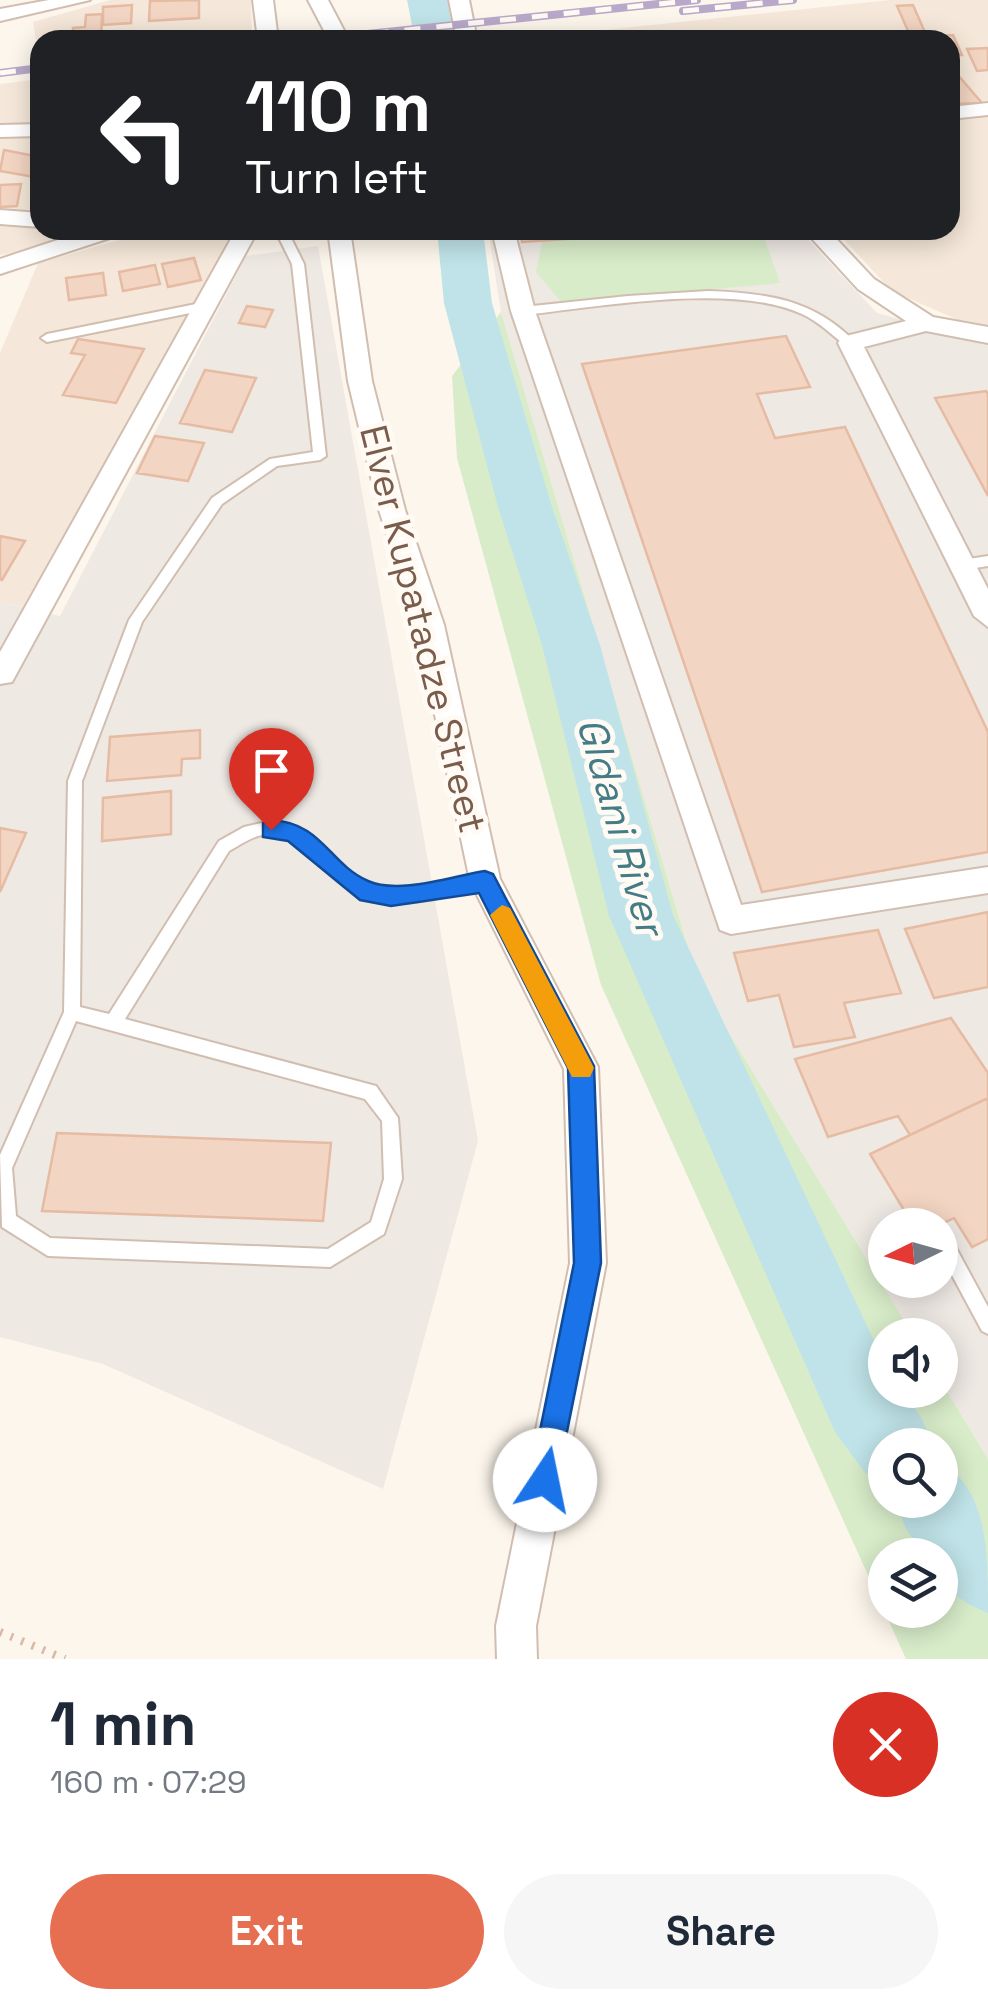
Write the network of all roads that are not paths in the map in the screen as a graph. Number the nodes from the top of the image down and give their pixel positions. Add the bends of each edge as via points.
1 (80, 0) edge
2 (263, 0) edge
3 (318, 0) edge
4 (460, 0) edge
5 (0, 15) edge
6 (267, 30) edge
7 (334, 30) edge
8 (465, 30) edge
9 (988, 109) edge
10 (960, 112) edge
11 (3, 127) edge
12 (30, 129) edge
13 (0, 217) edge
14 (30, 219) edge
15 (81, 240) edge
16 (242, 240) edge
17 (286, 240) edge
18 (341, 240) edge
19 (504, 240) edge
20 (824, 240) edge
21 (0, 267) edge
22 (206, 306) junction
23 (522, 311) junction
24 (926, 323) junction
25 (988, 334) edge
26 (47, 338) dead end
27 (850, 342) junction
28 (975, 563) edge
29 (988, 616) edge
30 (1, 674) edge
31 (988, 880) edge
32 (485, 882) junction
33 (72, 1012) junction
34 (114, 1023) junction
35 (2, 1168) edge
36 (958, 1269) edge
37 (988, 1325) edge
38 (516, 1659) edge

1 - 5 street
2 - 6 street
3 - 7 street
4 - 8 street
9 - 10 street
11 - 12 street
13 - 14 street
15 - 21 street
16 - 22 street
17 - 33 lane via 298,264 320,456 274,462 218,501 136,620 75,781
18 - 32 street, Elver Kupatadze Street via 360,381 430,625
19 - 23 street
20 - 24 street via 866,284
22 - 26 lane
22 - 30 street
23 - 27 lane via 706,296 763,299 804,310
23 - 31 street via 730,920
24 - 25 street
24 - 27 street
27 - 28 street
28 - 29 street
32 - 34 lane via 391,896 360,890 293,831 248,829 224,846
32 - 38 street, Elver Kupatadze Street via 581,1066 588,1263 516,1626
33 - 34 lane
33 - 35 lane
34 - 35 lane via 370,1092 390,1118 393,1179 378,1228 330,1258 48,1248 8,1220
36 - 37 lane

